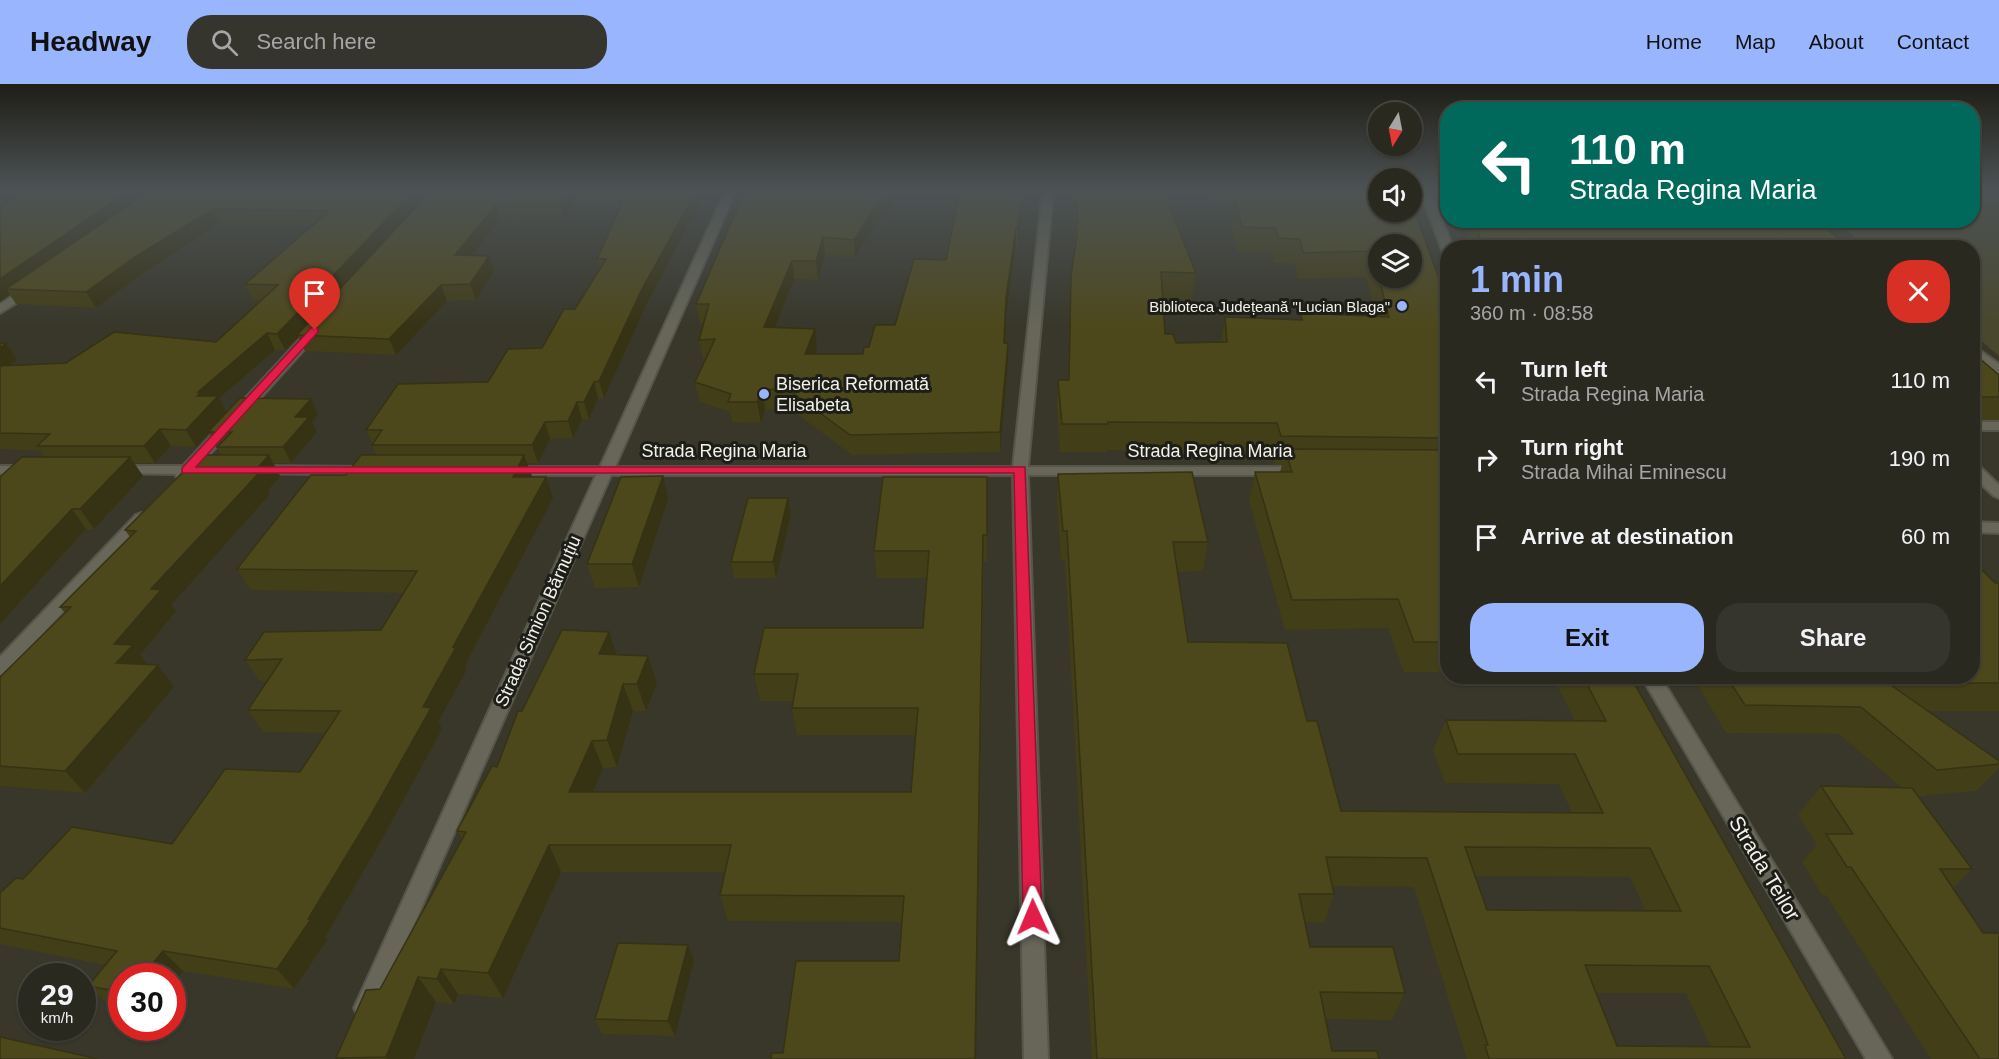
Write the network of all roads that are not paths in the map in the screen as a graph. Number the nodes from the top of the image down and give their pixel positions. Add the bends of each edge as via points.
1 (711, 236) edge
2 (1043, 236) edge
3 (39, 283) edge
4 (0, 309) edge
5 (331, 313) edge
6 (1980, 356) edge
7 (1999, 371) edge
8 (1999, 426) edge
9 (1980, 428) edge
10 (1020, 469) junction
11 (0, 470) edge
12 (46, 470) edge
13 (105, 470) edge
14 (186, 470) junction
15 (222, 470) edge
16 (246, 470) edge
17 (390, 471) edge
18 (498, 471) edge
19 (605, 471) junction
20 (1317, 471) edge
21 (170, 488) edge
22 (154, 505) edge
23 (1980, 527) edge
24 (1999, 528) edge
25 (0, 668) edge
26 (1655, 684) edge
27 (356, 1030) edge
28 (1036, 1059) edge
29 (1880, 1059) edge

1 - 19 street, Strada Simion Bărnuțiu
2 - 10 street
3 - 4 street
5 - 14 street
6 - 7 street
8 - 9 street
10 - 19 street, Strada Regina Maria
10 - 20 street, Strada Regina Maria
10 - 28 street
11 - 12 street
13 - 14 street
14 - 15 street
14 - 21 street
16 - 17 street
18 - 19 street, Strada Regina Maria
19 - 27 street, Strada Simion Bărnuțiu
22 - 25 street
23 - 24 street
26 - 29 street, Strada Teilor

